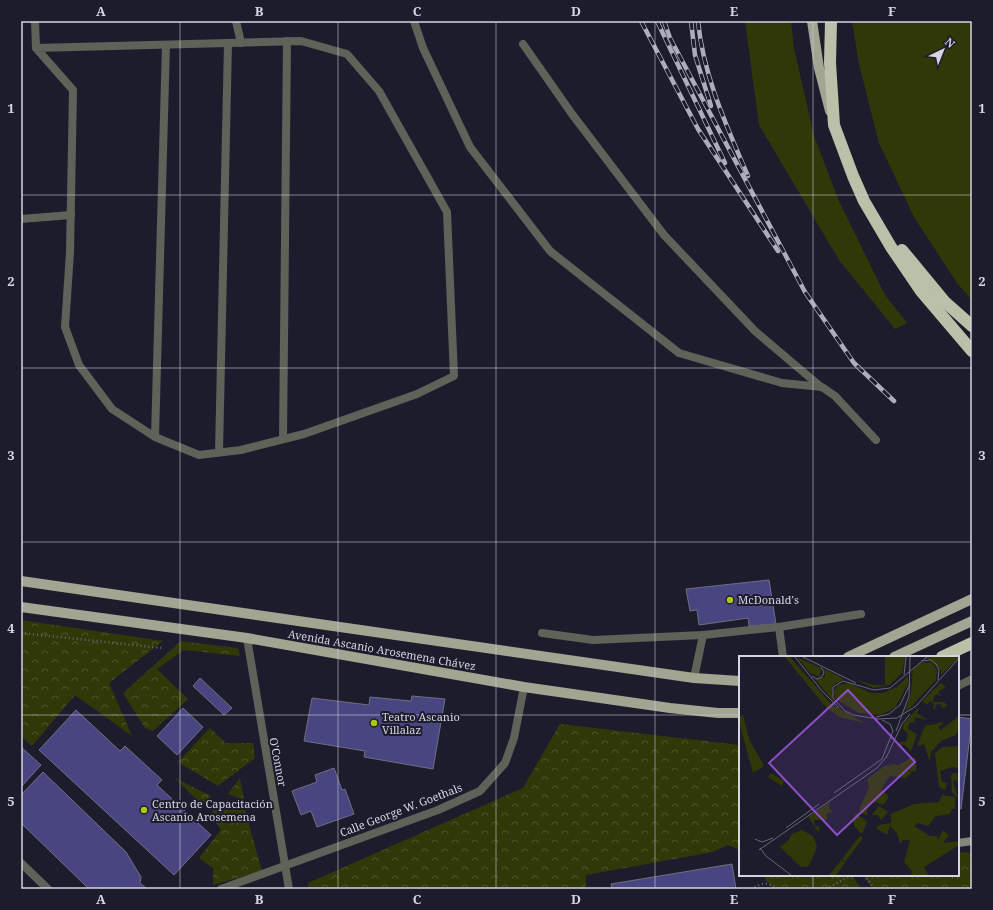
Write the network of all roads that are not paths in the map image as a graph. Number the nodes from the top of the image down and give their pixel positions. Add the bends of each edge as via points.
1 (35, 21) edge
2 (236, 21) edge
3 (414, 21) edge
4 (812, 21) edge
5 (831, 21) edge
6 (287, 41) junction
7 (228, 43) junction
8 (241, 43) junction
9 (524, 44) dead end
10 (166, 45) junction
11 (36, 48) junction
12 (834, 125) junction
13 (864, 201) junction
14 (71, 214) junction
15 (21, 219) edge
16 (972, 326) edge
17 (972, 351) edge
18 (822, 388) junction
19 (155, 437) junction
20 (283, 439) junction
21 (876, 440) dead end
22 (219, 452) junction
23 (21, 581) edge
24 (972, 599) edge
25 (21, 607) edge
26 (861, 614) dead end
27 (972, 621) edge
28 (779, 627) junction
29 (542, 633) dead end
30 (702, 635) junction
31 (247, 638) junction
32 (972, 643) edge
33 (783, 656) edge
34 (850, 656) edge
35 (896, 656) edge
36 (944, 656) edge
37 (694, 678) junction
38 (972, 679) edge
39 (739, 681) edge
40 (959, 686) edge
41 (524, 687) junction
42 (739, 712) edge
43 (972, 841) edge
44 (959, 843) edge
45 (21, 863) edge
46 (286, 864) junction
47 (48, 889) edge
48 (221, 889) edge
49 (289, 889) edge

1 - 11 street
2 - 8 street
3 - 18 street via 423,48 470,147 550,251 679,353 782,383
4 - 12 main road via 819,68
5 - 12 highway via 830,63
6 - 8 street
6 - 20 street
6 - 20 street via 301,41 347,54 379,91 447,212 454,376 417,394
7 - 8 street
7 - 10 street
7 - 22 street
9 - 18 street via 572,114 664,235 755,331
10 - 11 street
10 - 19 street
11 - 14 street via 73,90
12 - 13 highway
13 - 16 highway via 945,302
13 - 17 highway via 921,291
14 - 15 street
14 - 19 street via 65,327 79,365 112,409
18 - 21 street via 835,396
19 - 22 street via 199,455
20 - 22 street via 241,450
23 - 37 main road, Avenida Ascanio Arosemena Chávez
24 - 34 main road
25 - 31 main road, Avenida Ascanio Arosemena Chávez
26 - 28 street
27 - 35 main road
28 - 30 street
28 - 33 street
29 - 30 street via 593,640
30 - 37 street
31 - 41 main road, Avenida Ascanio Arosemena Chávez
31 - 46 street, O'Connor via 264,749
32 - 36 highway
37 - 39 main road, Avenida Ascanio Arosemena Chávez
38 - 40 street
41 - 42 main road, Avenida Ascanio Arosemena Chávez via 685,710
41 - 46 street, Calle George W. Goethals via 514,738 505,764 480,791 438,810
43 - 44 street
45 - 47 street
46 - 48 street, Calle George W. Goethals
46 - 49 street, O'Connor

